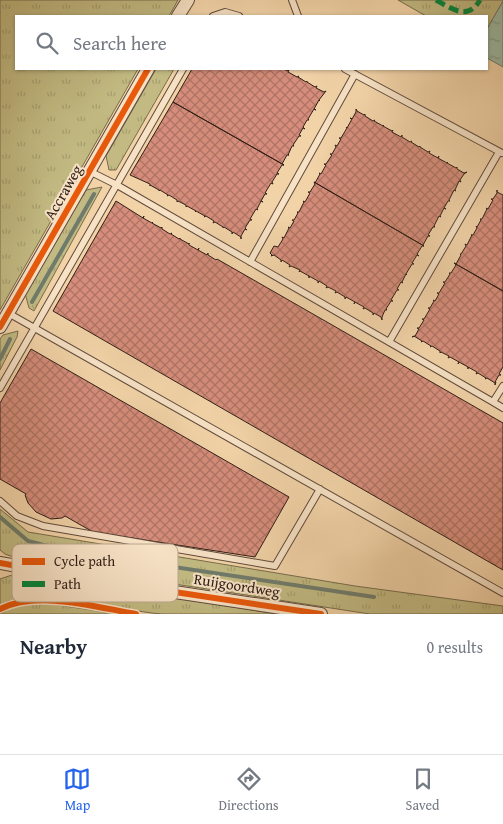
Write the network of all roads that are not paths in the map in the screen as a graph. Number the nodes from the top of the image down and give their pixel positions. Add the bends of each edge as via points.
1 (188, 0) edge
2 (292, 0) edge
3 (179, 15) edge
4 (216, 15) edge
5 (235, 15) edge
6 (298, 15) edge
7 (147, 70) edge
8 (182, 70) edge
9 (347, 70) edge
10 (355, 74) junction
11 (501, 153) edge
12 (89, 171) junction
13 (117, 185) junction
14 (250, 262) junction
15 (8, 313) junction
16 (34, 326) junction
17 (0, 327) edge
18 (389, 342) junction
19 (503, 386) edge
20 (0, 388) edge
21 (493, 402) junction
22 (503, 408) edge
23 (320, 489) junction
24 (0, 501) edge
25 (147, 544) edge
26 (178, 549) edge
27 (178, 592) edge
28 (503, 593) edge
29 (321, 614) edge

1 - 3 street
2 - 6 lane
4 - 5 lane via 224,12
7 - 12 street, Accraweg
8 - 13 lane
9 - 10 lane
10 - 11 lane
10 - 14 lane
11 - 18 lane
12 - 13 lane
12 - 15 street, Accraweg
13 - 14 lane
13 - 16 lane
14 - 18 lane
15 - 16 lane
15 - 17 street, Accraweg
16 - 20 lane
16 - 23 lane
18 - 21 lane
19 - 21 lane
21 - 22 lane
23 - 26 lane via 275,566
23 - 28 lane
24 - 25 lane via 18,516 43,526
27 - 29 street, Ruijgoordweg

